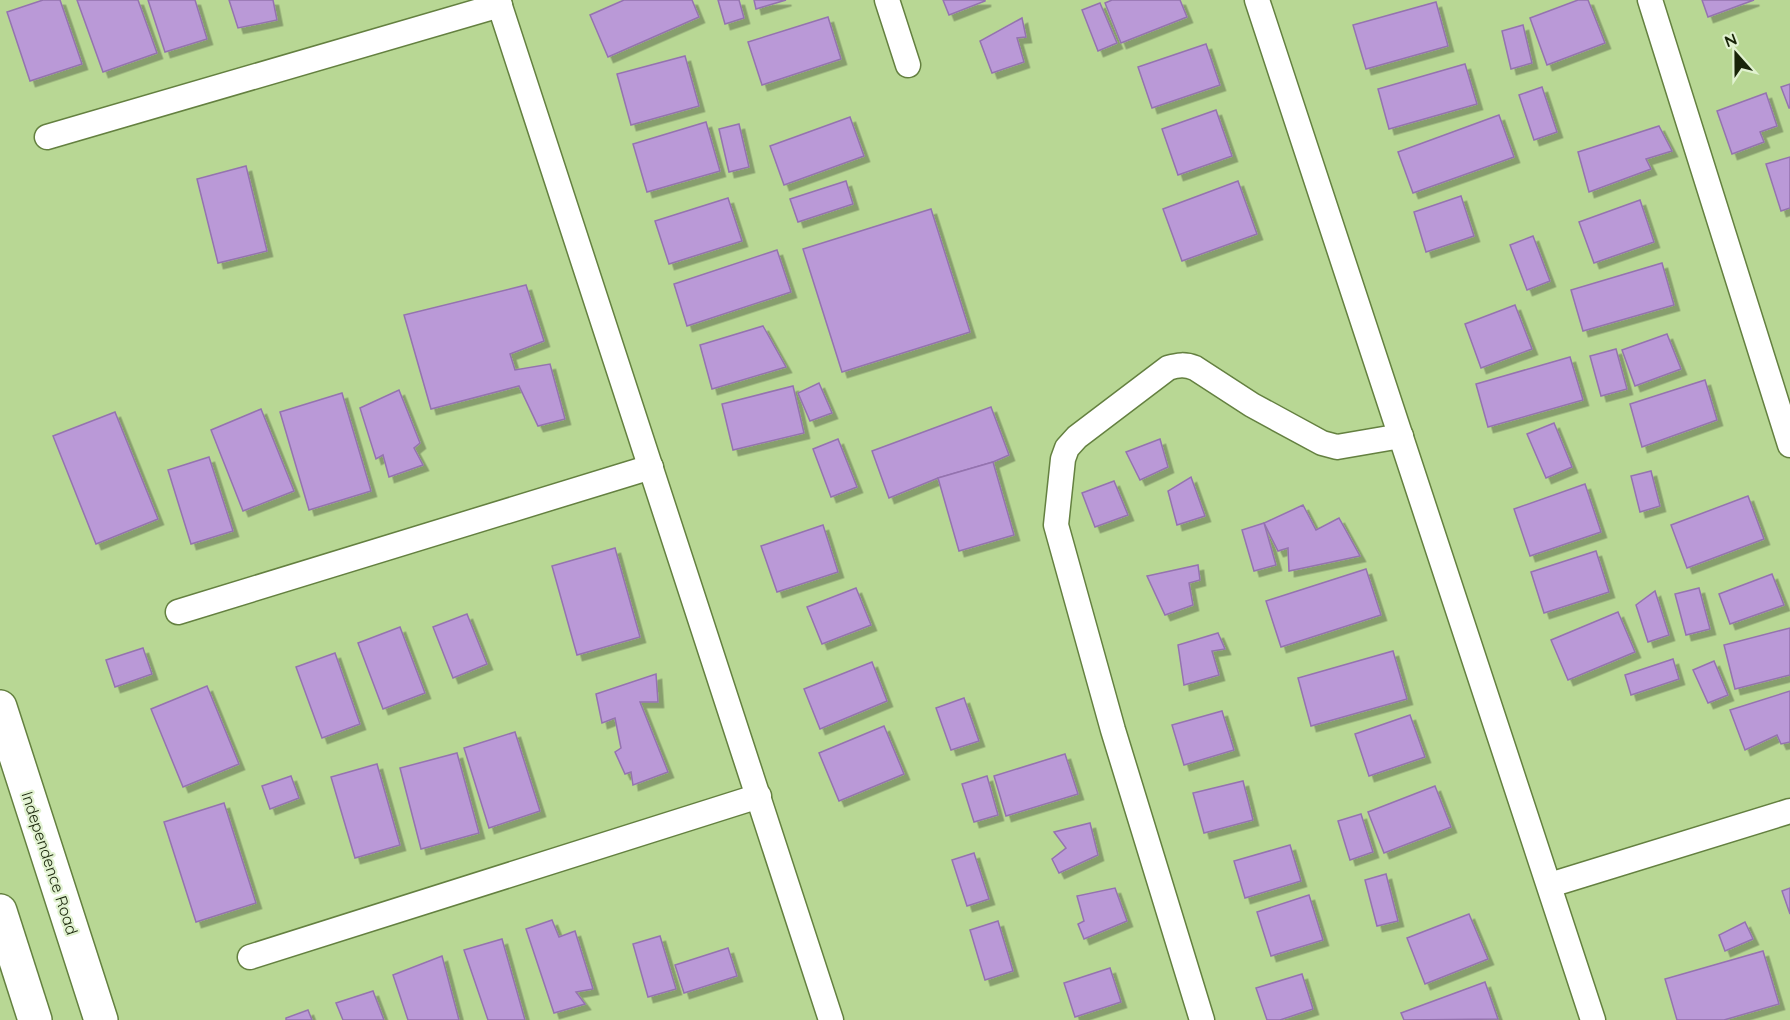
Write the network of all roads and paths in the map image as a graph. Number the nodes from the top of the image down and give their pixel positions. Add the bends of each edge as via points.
1 (887, 0) edge
2 (1257, 0) edge
3 (1650, 0) edge
4 (499, 2) edge
5 (908, 65) dead end
6 (47, 137) dead end
7 (1401, 436) junction
8 (1790, 445) edge
9 (651, 467) junction
10 (178, 612) dead end
11 (0, 707) edge
12 (759, 796) junction
13 (1790, 811) edge
14 (1550, 885) junction
15 (0, 911) edge
16 (250, 957) dead end
17 (35, 1020) edge
18 (101, 1020) edge
19 (831, 1020) edge
20 (1202, 1020) edge
21 (1593, 1020) edge

1 - 5 street
2 - 7 street
3 - 8 street
4 - 6 street
4 - 9 street
7 - 14 street
7 - 20 street via 1337,447 1322,443 1195,368 1177,365 1077,437 1063,459 1056,525
9 - 10 street
9 - 12 street
11 - 18 main road, Independence Road
12 - 16 street
12 - 19 street
13 - 14 street
14 - 21 street
15 - 17 main road

